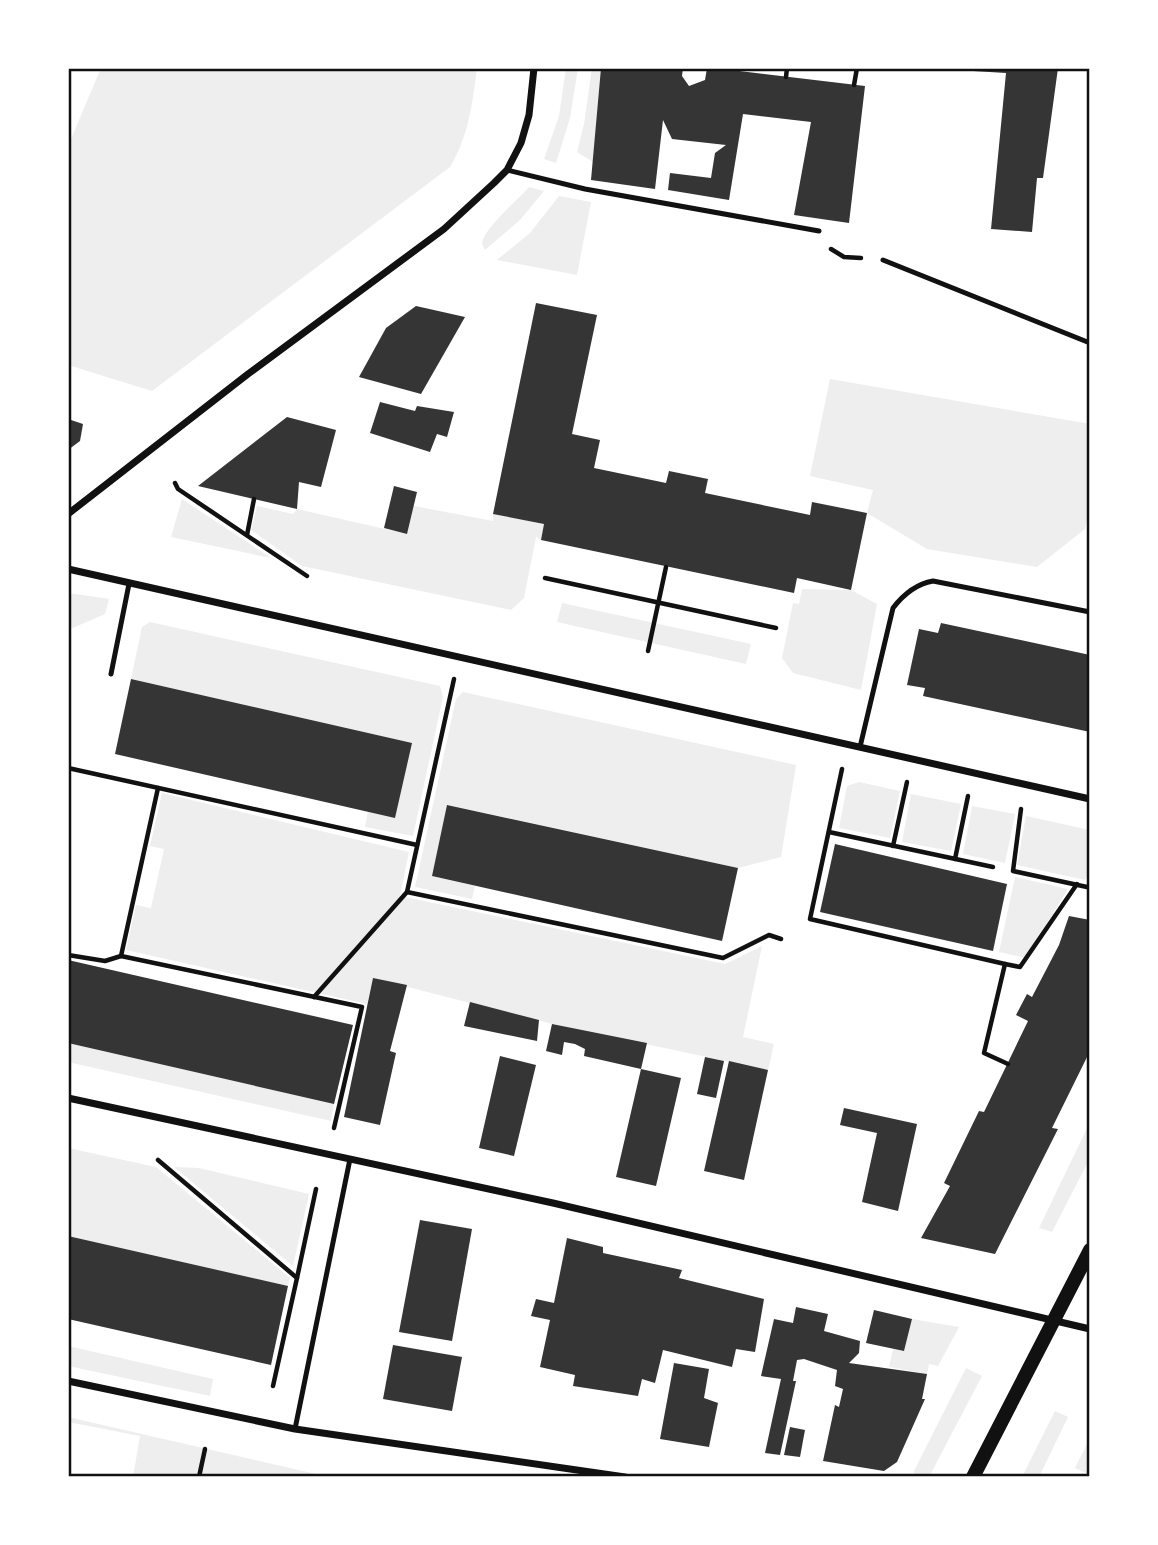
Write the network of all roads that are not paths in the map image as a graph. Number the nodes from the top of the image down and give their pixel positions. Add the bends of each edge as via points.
1 (534, 68) edge
2 (507, 170) junction
3 (819, 231) road end
4 (883, 260) road end
5 (1090, 343) edge
6 (68, 514) edge
7 (68, 569) edge
8 (130, 584) junction
9 (1090, 612) edge
10 (111, 674) dead end
11 (860, 747) junction
12 (1090, 799) edge
13 (68, 1098) edge
14 (350, 1159) junction
15 (1090, 1250) edge
16 (1054, 1321) junction
17 (1090, 1329) edge
18 (68, 1381) edge
19 (295, 1429) junction
20 (625, 1477) edge
21 (973, 1477) edge

1 - 2 street via 529,115
2 - 3 lane via 585,190
2 - 6 street via 444,229
4 - 5 lane
7 - 8 street
8 - 10 lane
8 - 11 street
9 - 11 lane via 933,581 923,583 893,608
11 - 12 street
13 - 14 street
14 - 16 street
14 - 19 lane
15 - 16 main road
16 - 17 street
16 - 21 main road
18 - 19 street
19 - 20 street

